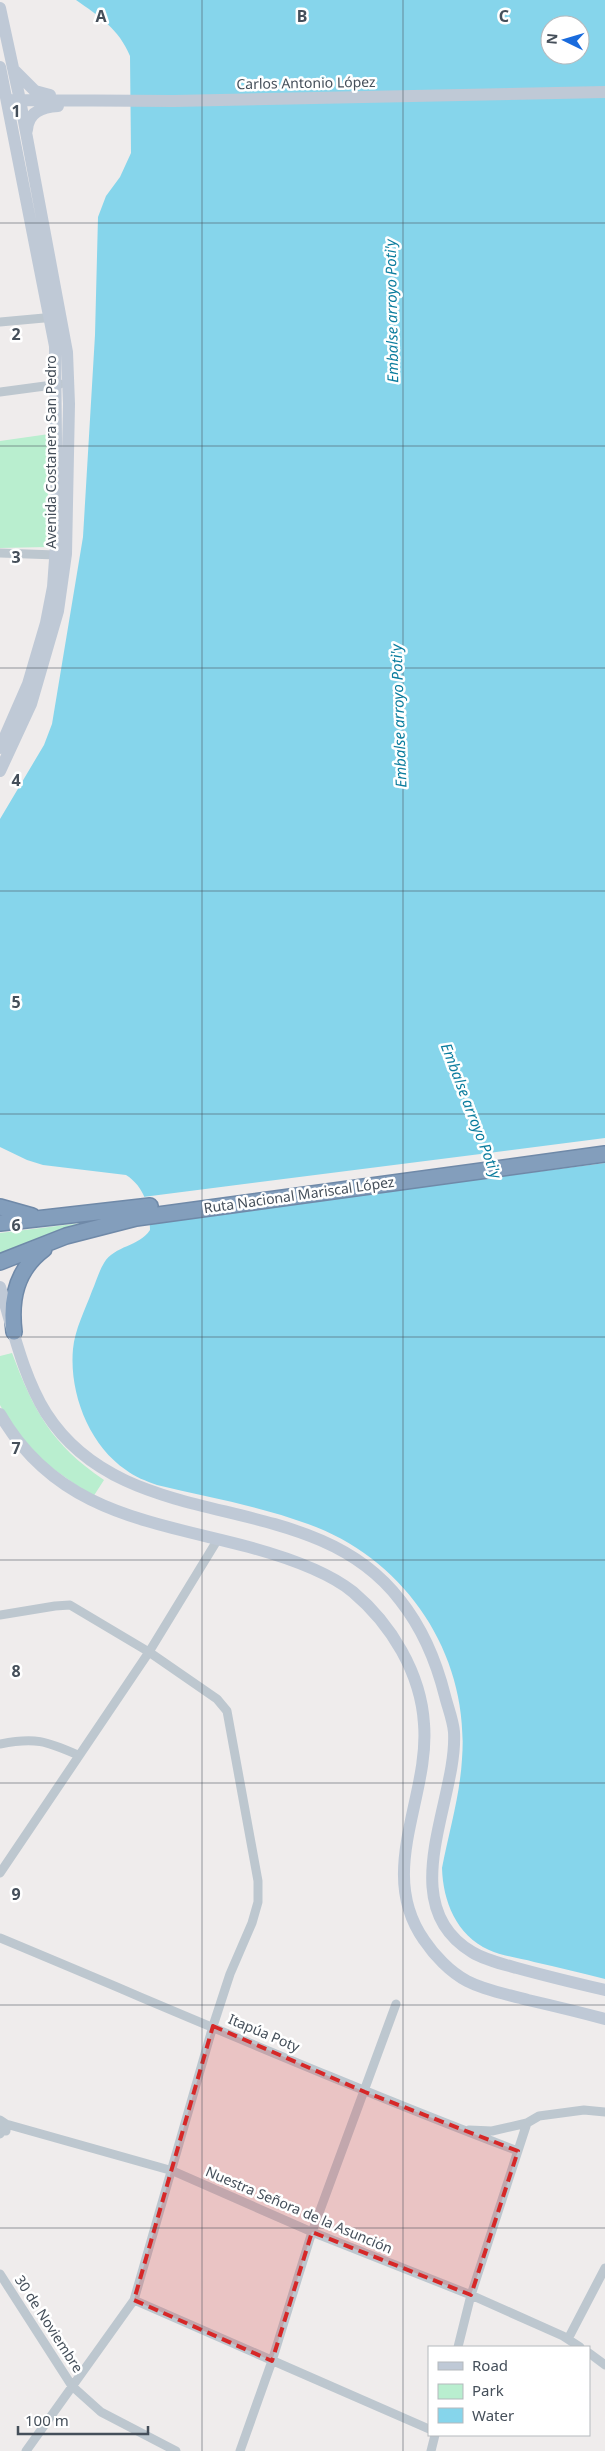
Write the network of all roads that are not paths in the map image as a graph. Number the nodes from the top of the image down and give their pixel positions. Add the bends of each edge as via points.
1 (0, 8) edge
2 (6, 66) edge
3 (605, 92) edge
4 (7, 100) junction
5 (20, 100) junction
6 (121, 100) junction
7 (26, 135) junction
8 (55, 317) junction
9 (0, 322) edge
10 (62, 384) junction
11 (0, 392) edge
12 (0, 553) edge
13 (56, 555) junction
14 (0, 748) edge
15 (0, 771) edge
16 (605, 1147) edge
17 (605, 1154) edge
18 (0, 1207) edge
19 (136, 1213) junction
20 (45, 1218) junction
21 (0, 1223) edge
22 (66, 1236) junction
23 (0, 1262) edge
24 (0, 1287) edge
25 (14, 1332) junction
26 (0, 1414) edge
27 (218, 1539) junction
28 (0, 1615) edge
29 (149, 1652) junction
30 (0, 1744) edge
31 (78, 1754) junction
32 (0, 1873) edge
33 (0, 1938) edge
34 (605, 1990) edge
35 (396, 2004) dead end
36 (605, 2019) edge
37 (213, 2026) junction
38 (364, 2092) junction
39 (605, 2112) edge
40 (527, 2123) junction
41 (3, 2127) edge
42 (459, 2129) junction
43 (518, 2152) junction
44 (173, 2171) junction
45 (312, 2232) junction
46 (605, 2268) edge
47 (0, 2274) edge
48 (472, 2295) junction
49 (134, 2300) junction
50 (568, 2339) junction
51 (458, 2346) edge
52 (578, 2346) edge
53 (590, 2355) edge
54 (272, 2361) junction
55 (605, 2364) edge
56 (72, 2386) junction
57 (428, 2429) edge
58 (435, 2436) edge
59 (26, 2451) edge
60 (176, 2451) edge
61 (240, 2451) edge
62 (431, 2451) edge

1 - 2 main road, Avenida Costanera San Pedro
2 - 4 main road, Avenida Costanera San Pedro
2 - 5 main road, Avenida Costanera San Pedro
2 - 6 main road via 35,91 44,94 99,95
3 - 6 main road, Carlos Antonio López
4 - 5 main road, Carlos Antonio López
4 - 8 main road, Avenida Costanera San Pedro
5 - 6 main road, Carlos Antonio López
5 - 7 main road, Avenida Costanera San Pedro
6 - 7 main road via 48,106 29,119
7 - 8 main road, Avenida Costanera San Pedro
8 - 9 street
8 - 10 main road, Avenida Costanera San Pedro via 55,346
10 - 11 street
10 - 13 main road, Avenida Costanera San Pedro
10 - 15 main road, Avenida Costanera San Pedro via 66,554 58,611 32,704
12 - 13 street
13 - 14 main road, Avenida Costanera San Pedro via 46,623 35,661
16 - 19 highway, Ruta Nacional Mariscal López
17 - 19 highway, Ruta Nacional Mariscal López
18 - 20 highway
19 - 20 highway, Ruta Nacional Mariscal López
19 - 22 highway, Ruta Nacional Mariscal López
20 - 21 highway, Ruta Nacional Mariscal López
22 - 23 highway, Ruta Nacional Mariscal López
22 - 25 highway via 36,1255 22,1273 13,1298
24 - 25 main road
25 - 34 main road via 39,1401 58,1429 91,1461 111,1475 143,1489 323,1540 353,1557 399,1598 421,1631 436,1663 454,1732 452,1765 432,1866 432,1886 441,1918 459,1942 481,1956
26 - 27 main road via 13,1435 38,1463 80,1495 123,1514
27 - 29 street
27 - 36 main road via 276,1554 351,1590 387,1627 411,1669 422,1704 424,1751 402,1872 406,1903 416,1930 432,1952 465,1980 488,1990
28 - 29 street via 70,1605
29 - 31 street
29 - 37 street via 217,1699 227,1711 258,1881 258,1902 252,1923 230,1974
30 - 31 street via 23,1740 47,1742
31 - 32 street
33 - 37 street, Itapúa Poty
35 - 38 street
37 - 38 street, Itapúa Poty
37 - 44 street
38 - 42 street, Itapúa Poty
38 - 45 street
39 - 40 street via 584,2110 539,2116
40 - 42 street via 492,2131
40 - 43 street
41 - 44 street, Nuestra Señora de la Asunción
42 - 43 street, Itapúa Poty
43 - 48 street
44 - 45 street, Nuestra Señora de la Asunción
44 - 49 street
45 - 48 street, Nuestra Señora de la Asunción
45 - 54 street
46 - 50 street
47 - 56 street, 30 de Noviembre
48 - 50 street, Nuestra Señora de la Asunción
48 - 51 street
49 - 54 street
49 - 56 street
50 - 52 street, Nuestra Señora de la Asunción
53 - 55 street
54 - 57 street
54 - 61 street
56 - 59 street
56 - 60 street, 30 de Noviembre via 101,2412
58 - 62 street

